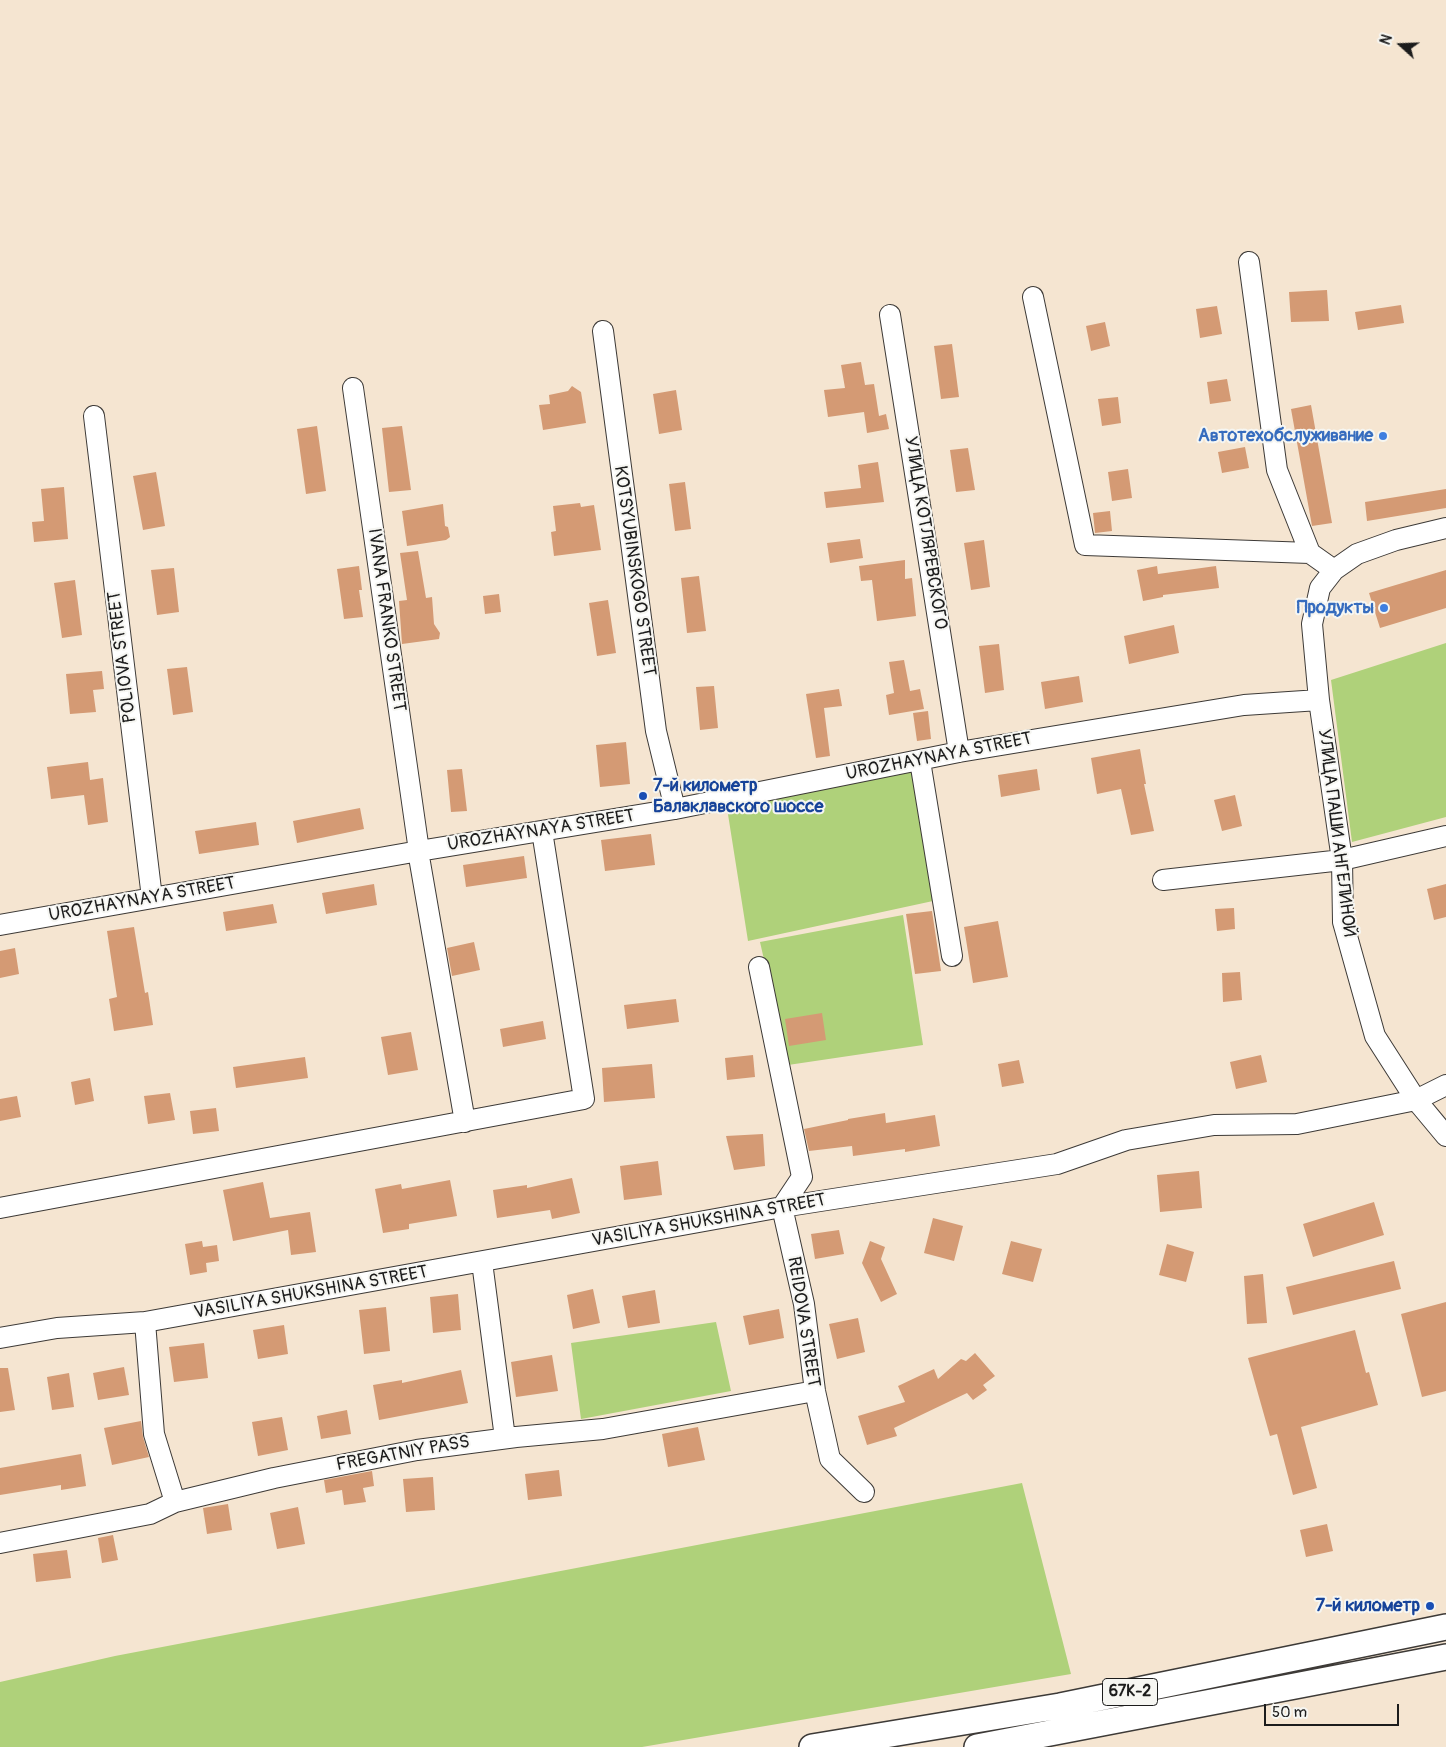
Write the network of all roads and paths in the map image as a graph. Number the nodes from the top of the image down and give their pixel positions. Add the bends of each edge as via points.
1 (1249, 262) dead end
2 (1033, 297) dead end
3 (890, 315) dead end
4 (603, 331) dead end
5 (353, 388) dead end
6 (94, 416) dead end
7 (1446, 528) edge
8 (1310, 553) junction
9 (1334, 570) junction
10 (1319, 700) junction
11 (959, 752) junction
12 (920, 760) junction
13 (675, 809) junction
14 (542, 831) junction
15 (1446, 836) edge
16 (419, 851) junction
17 (1342, 860) junction
18 (1163, 880) dead end
19 (152, 898) junction
20 (0, 925) edge
21 (952, 956) dead end
22 (760, 967) dead end
23 (1446, 1085) edge
24 (1416, 1100) junction
25 (465, 1122) junction
26 (1446, 1136) edge
27 (782, 1207) junction
28 (0, 1208) edge
29 (482, 1262) junction
30 (145, 1322) junction
31 (0, 1338) edge
32 (814, 1391) junction
33 (505, 1438) junction
34 (864, 1492) dead end
35 (175, 1502) junction
36 (0, 1543) edge
37 (1446, 1627) edge
38 (1446, 1657) edge
39 (812, 1747) edge
40 (977, 1747) edge

1 - 8 street via 1277,470
2 - 8 street via 1085,546
3 - 11 street, УЛИЦА КОТЛЯРЕВСКОГО
4 - 13 street, KOTSYUBINSKOGO STREET via 656,731
5 - 16 street, IVANA FRANKO STREET
6 - 19 street, POLIOVA STREET
7 - 9 street, УЛИЦА ПАШИ АНГЕЛИНОЙ via 1396,540 1357,554
8 - 9 street
9 - 10 street, УЛИЦА ПАШИ АНГЕЛИНОЙ via 1320,588 1312,624
10 - 11 street, UROZHAYNAYA STREET via 1244,705
10 - 17 street, УЛИЦА ПАШИ АНГЕЛИНОЙ
11 - 12 street, UROZHAYNAYA STREET
12 - 13 street, UROZHAYNAYA STREET
12 - 21 street
13 - 14 street, UROZHAYNAYA STREET
14 - 16 street, UROZHAYNAYA STREET
14 - 25 street via 584,1099
15 - 17 street
16 - 19 street, UROZHAYNAYA STREET
16 - 25 street, IVANA FRANKO STREET
17 - 18 street
17 - 24 street, УЛИЦА ПАШИ АНГЕЛИНОЙ via 1343,922 1375,1036
19 - 20 street, UROZHAYNAYA STREET
22 - 27 street via 802,1177
23 - 24 street, VASILIYA SHUKSHINA STREET
24 - 26 street, УЛИЦА ПАШИ АНГЕЛИНОЙ
24 - 27 street, VASILIYA SHUKSHINA STREET via 1297,1124 1195,1128 1126,1140 1057,1164
25 - 28 street
27 - 29 street, VASILIYA SHUKSHINA STREET
27 - 32 street, REIDOVA STREET via 804,1304
29 - 30 street, VASILIYA SHUKSHINA STREET
29 - 33 street
30 - 31 street, VASILIYA SHUKSHINA STREET via 57,1328
30 - 35 street via 154,1434
32 - 33 street, FREGATNIY PASS via 602,1429
32 - 34 street, REIDOVA STREET via 830,1459
33 - 35 street, FREGATNIY PASS via 417,1450 274,1478
35 - 36 street, FREGATNIY PASS via 150,1514
37 - 39 main road, 67К-2 via 1060,1706
38 - 40 main road, 67К-2

